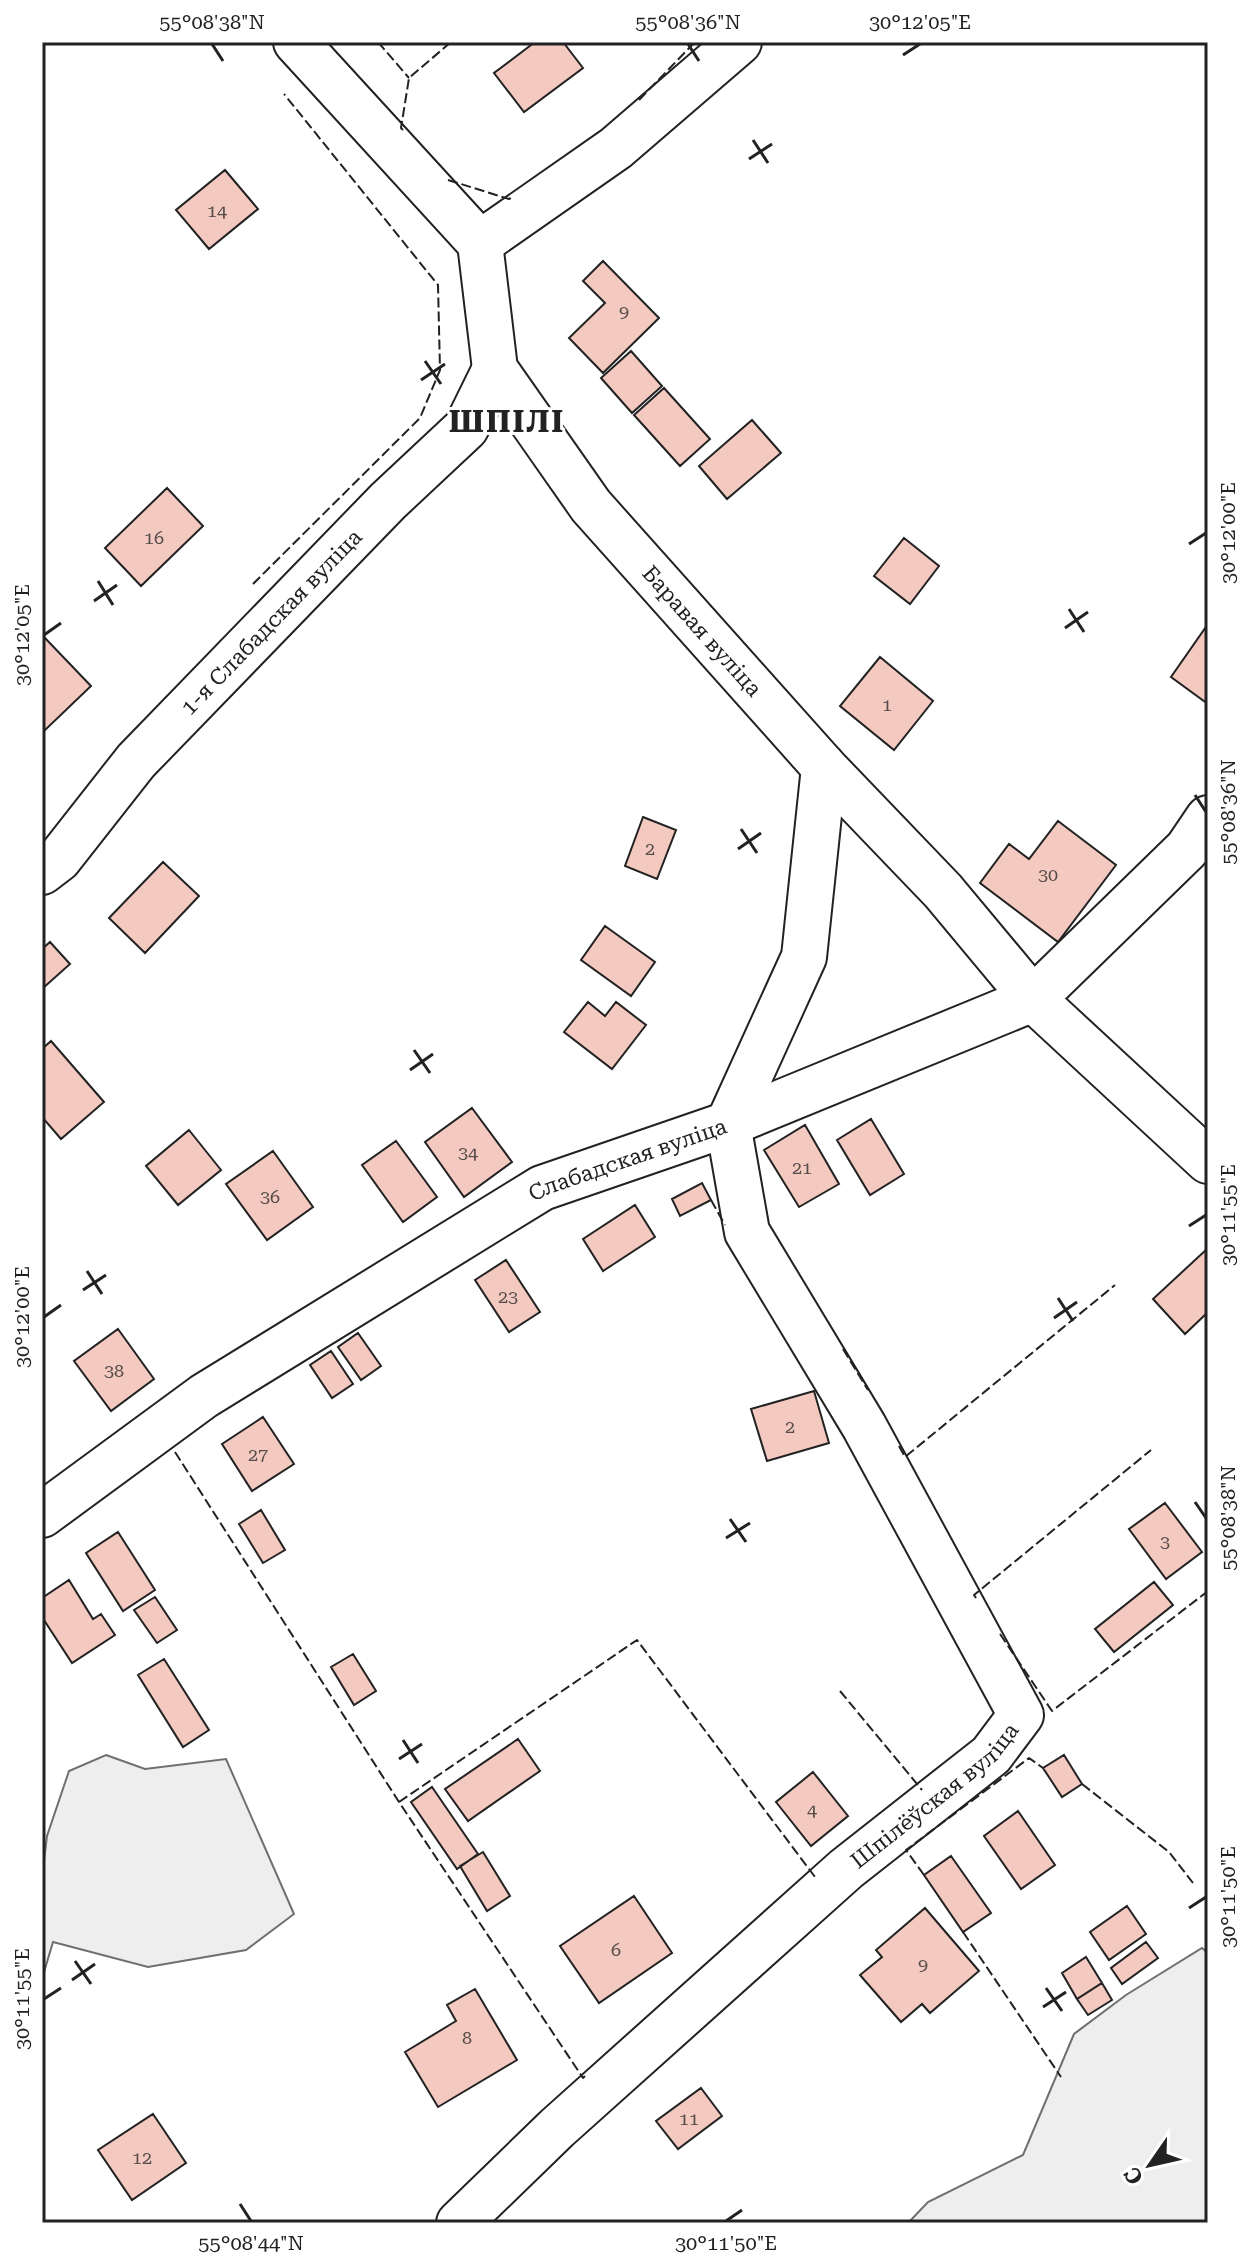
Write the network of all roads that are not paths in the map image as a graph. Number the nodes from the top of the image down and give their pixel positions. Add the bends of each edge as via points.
1 (296, 42) edge
2 (739, 42) edge
3 (480, 243) junction
4 (495, 369) junction
5 (824, 767) junction
6 (1208, 818) edge
7 (42, 872) edge
8 (1033, 999) junction
9 (728, 1124) junction
10 (1208, 1161) edge
11 (42, 1515) edge
12 (459, 2223) edge

1 - 3 street
2 - 3 street via 616,148
3 - 4 street, Баравая вуліца
4 - 5 street, Баравая вуліца via 591,506
4 - 7 street, 1-я Слабадская вуліца via 466,428 388,501 136,761 59,859
5 - 8 street, Баравая вуліца via 943,891
5 - 9 street via 804,957
6 - 8 street, Слабадская вуліца via 1187,849
8 - 9 street, Слабадская вуліца
8 - 10 street, Баравая вуліца
9 - 11 street, Слабадская вуліца via 542,1188 204,1396
9 - 12 street, Шпілёўская вуліца via 747,1232 864,1426 1021,1715 991,1755 846,1869

